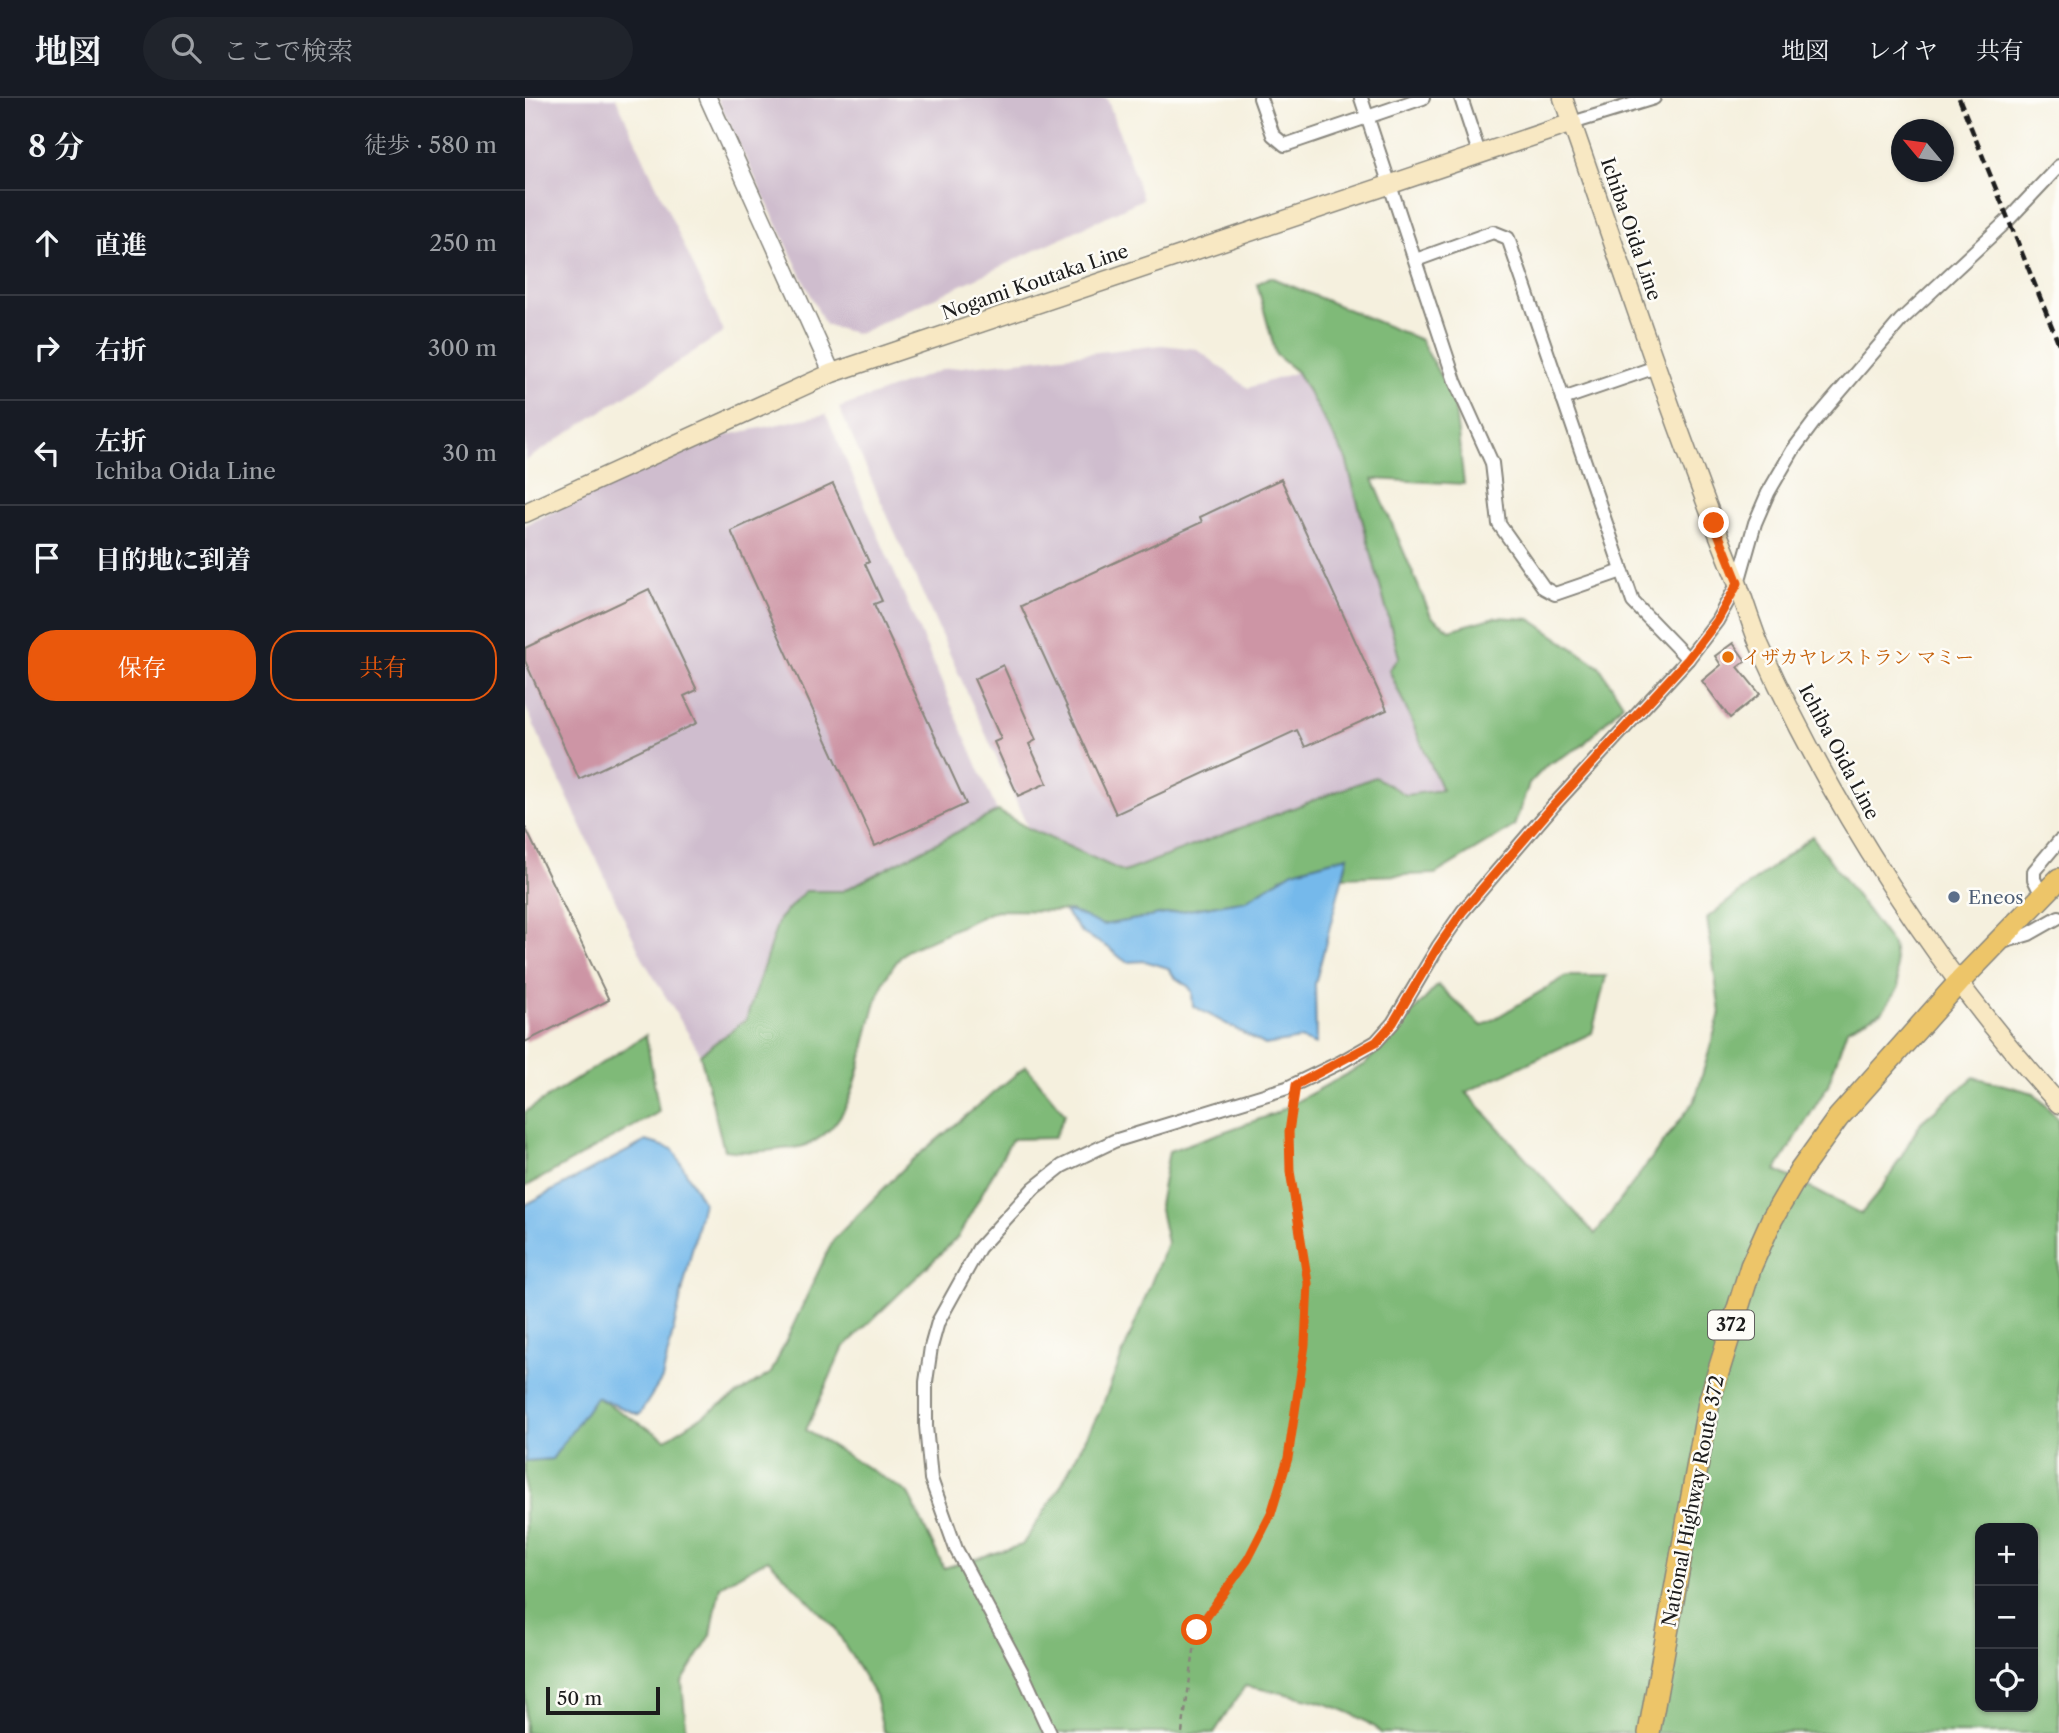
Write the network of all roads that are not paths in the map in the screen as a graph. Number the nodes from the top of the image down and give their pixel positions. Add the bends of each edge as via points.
1 (708, 98) edge
2 (1260, 98) edge
3 (1361, 98) edge
4 (1423, 98) edge
5 (1461, 98) edge
6 (1563, 98) edge
7 (1654, 98) edge
8 (1367, 117) junction
9 (1572, 123) junction
10 (1479, 153) junction
11 (2059, 166) edge
12 (1390, 183) junction
13 (1416, 260) junction
14 (1656, 367) junction
15 (832, 373) junction
16 (1563, 399) junction
17 (525, 513) edge
18 (1622, 571) junction
19 (1738, 583) junction
20 (1688, 659) junction
21 (2059, 841) edge
22 (2059, 879) edge
23 (2042, 896) junction
24 (2059, 916) edge
25 (1996, 944) junction
26 (1960, 981) junction
27 (2059, 1104) edge
28 (1050, 1733) edge
29 (1649, 1733) edge

1 - 15 street
2 - 8 street via 1273,135 1285,145
3 - 8 street
4 - 8 street
5 - 10 street
6 - 9 main road, Ichiba Oida Line
7 - 9 street
8 - 12 street
9 - 10 main road, Nogami Koutaka Line
9 - 14 main road, Ichiba Oida Line
10 - 12 main road, Nogami Koutaka Line
11 - 19 street via 1901,320 1814,422 1768,494
12 - 13 street
12 - 15 main road, Nogami Koutaka Line
13 - 16 street via 1493,232 1508,239
13 - 18 street via 1455,381 1492,463 1499,524 1544,588 1555,594
14 - 16 street
14 - 19 main road, Ichiba Oida Line
15 - 17 main road, Nogami Koutaka Line
16 - 18 street
18 - 20 street via 1633,602
19 - 20 street
19 - 26 main road, Ichiba Oida Line via 1759,642 1825,774 1881,873
20 - 28 street via 1463,911 1393,1023 1376,1042 1296,1085 1114,1141 1062,1166 1034,1188 979,1248 938,1322 931,1347 926,1382 931,1479 956,1549
21 - 23 street via 2035,871
22 - 23 highway, National Highway Route 372 / 372
23 - 25 highway, National Highway Route 372 / 372
24 - 25 street via 2029,934
25 - 26 highway, National Highway Route 372 / 372
26 - 27 main road, Ichiba Oida Line
26 - 29 highway, National Highway Route 372 / 372 via 1837,1118 1772,1219 1751,1266 1709,1402

